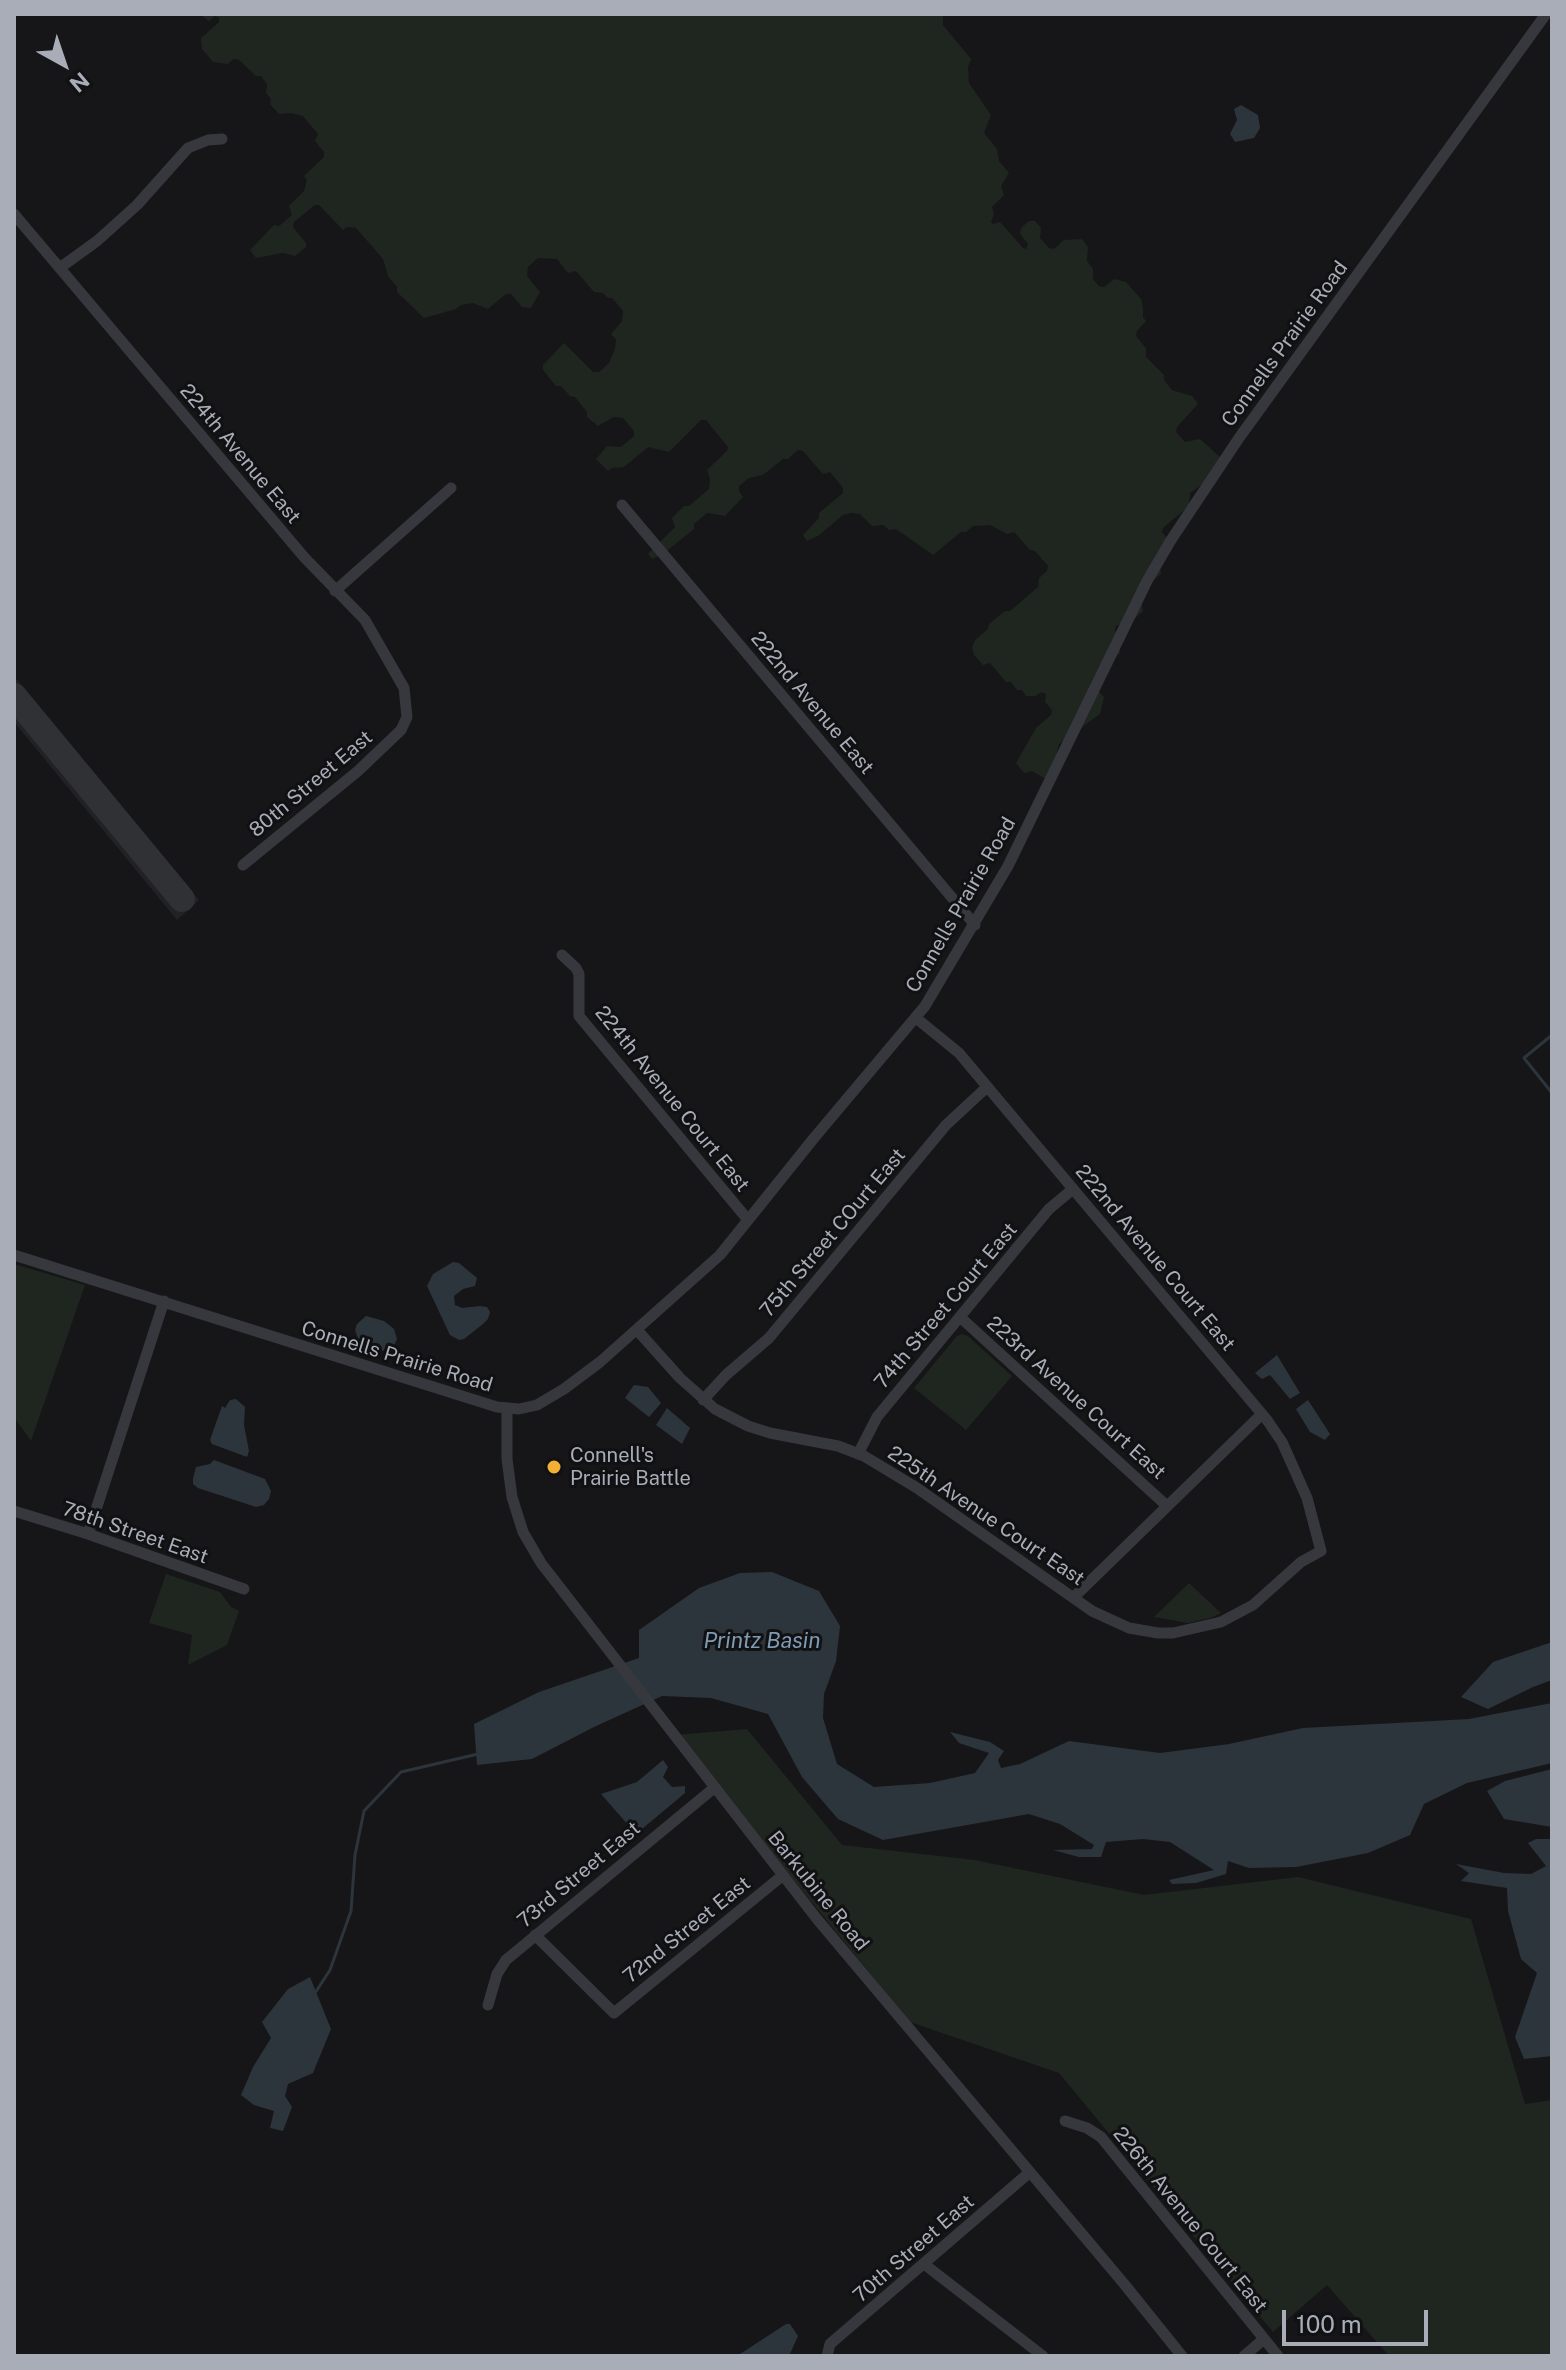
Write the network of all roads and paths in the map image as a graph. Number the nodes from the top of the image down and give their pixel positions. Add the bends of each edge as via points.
1 (1546, 14) edge
2 (222, 139) dead end
3 (14, 214) edge
4 (61, 267) junction
5 (451, 488) dead end
6 (622, 505) dead end
7 (335, 591) junction
8 (401, 730) joint
9 (243, 865) dead end
10 (975, 925) junction
11 (562, 955) dead end
12 (916, 1018) junction
13 (987, 1087) junction
14 (1073, 1189) junction
15 (748, 1220) junction
16 (14, 1255) edge
17 (164, 1301) junction
18 (960, 1317) junction
19 (637, 1330) junction
20 (703, 1400) junction
21 (507, 1408) junction
22 (1262, 1414) junction
23 (858, 1454) junction
24 (1167, 1506) junction
25 (14, 1511) edge
26 (88, 1534) junction
27 (244, 1589) dead end
28 (1074, 1597) junction
29 (1158, 1633) joint
30 (714, 1788) junction
31 (782, 1876) junction
32 (535, 1935) junction
33 (488, 2005) dead end
34 (1065, 2121) dead end
35 (1030, 2172) junction
36 (924, 2264) junction
37 (1264, 2339) junction
38 (827, 2356) edge
39 (1043, 2356) edge
40 (1182, 2356) edge
41 (1244, 2356) edge
42 (1278, 2356) edge

1 - 10 street, Connells Prairie Road via 1171,540
2 - 4 street via 188,148 137,205
3 - 4 street, 224th Avenue East
4 - 7 street, 224th Avenue East
5 - 7 street
6 - 10 street, 222nd Avenue East
7 - 8 street, 224th Avenue East via 365,620 399,677 407,717
8 - 9 street, 80th Street East
10 - 12 street, Connells Prairie Road
11 - 15 street, 224th Avenue Court East via 579,974 579,1016
12 - 13 street, 222nd Avenue Court East via 959,1053
12 - 15 street, Connells Prairie Road
13 - 14 street, 222nd Avenue Court East
13 - 20 street, 75th Street COurt East via 946,1125 769,1338
14 - 18 street, 74th Street Court East via 1049,1209
14 - 22 street, 222nd Avenue Court East
15 - 19 street, Connells Prairie Road via 711,1264
16 - 17 street, Connells Prairie Road
17 - 21 street, Connells Prairie Road
17 - 26 street
18 - 23 street, 74th Street Court East via 877,1417
18 - 24 street, 223rd Avenue Court East
19 - 20 street, 225th Avenue Court East
19 - 21 street, Connells Prairie Road via 564,1389 537,1405
20 - 23 street, 225th Avenue Court East via 748,1426
21 - 30 street, Barkubine Road via 507,1459 523,1532 541,1563
22 - 24 street
22 - 29 street, 222nd Avenue Court East via 1295,1468 1321,1551 1239,1614 1196,1630
23 - 28 street, 225th Avenue Court East via 917,1488
24 - 28 street
25 - 26 street, 78th Street East
26 - 27 street, 78th Street East
28 - 29 street, 225th Avenue Court East via 1116,1623
30 - 31 street, Barkubine Road
30 - 32 street, 73rd Street East
31 - 32 street, 72nd Street East via 614,2013
31 - 35 street, Barkubine Road
32 - 33 street, 73rd Street East via 506,1960
34 - 37 street, 226th Avenue Court East via 1101,2137
35 - 36 street, 70th Street East
35 - 40 street, Barkubine Road
36 - 38 street, 70th Street East via 830,2344
36 - 39 street
37 - 41 street
37 - 42 street, 226th Avenue Court East

